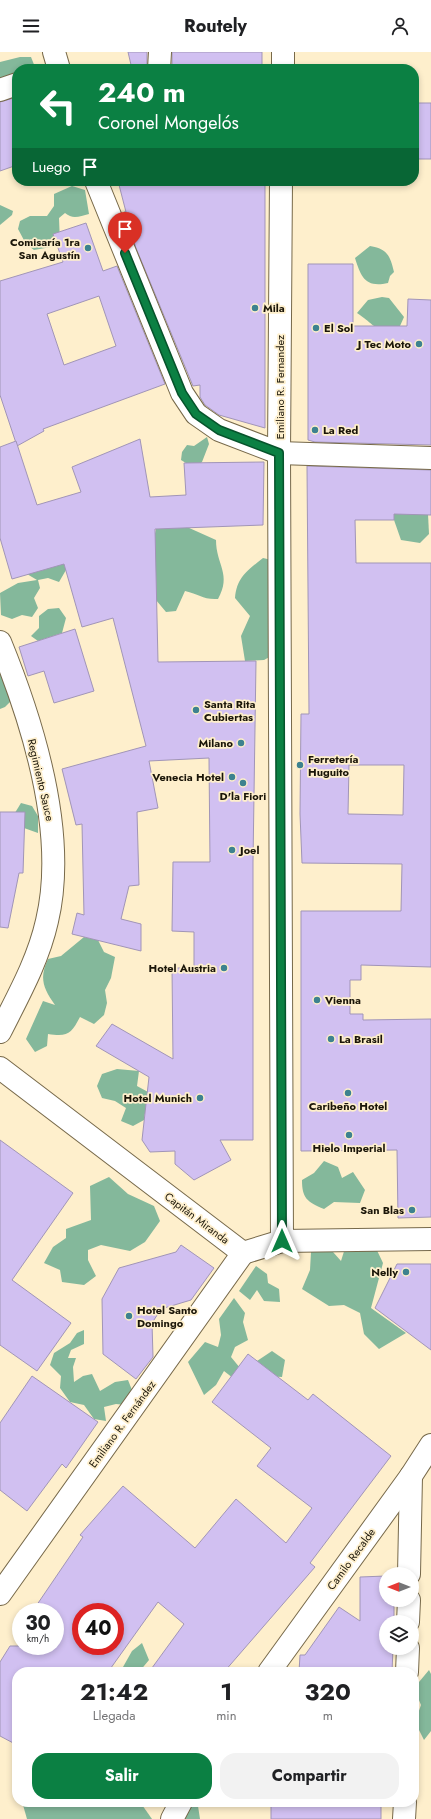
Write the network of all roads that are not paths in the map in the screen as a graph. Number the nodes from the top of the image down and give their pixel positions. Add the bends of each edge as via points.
1 (54, 52) edge
2 (160, 52) edge
3 (283, 52) edge
4 (58, 64) edge
5 (159, 64) edge
6 (283, 64) edge
7 (12, 86) edge
8 (0, 90) edge
9 (100, 186) edge
10 (281, 186) edge
11 (279, 453) junction
12 (431, 458) edge
13 (0, 642) edge
14 (0, 1032) edge
15 (0, 1068) edge
16 (431, 1239) edge
17 (282, 1241) junction
18 (243, 1253) junction
19 (431, 1445) edge
20 (411, 1476) junction
21 (409, 1567) edge
22 (0, 1594) edge
23 (408, 1655) edge
24 (273, 1667) edge
25 (407, 1667) edge
26 (178, 1807) edge
27 (405, 1807) edge
28 (172, 1819) edge
29 (404, 1819) edge

1 - 4 street
2 - 5 street
3 - 6 street
7 - 8 street
9 - 11 street via 182,393 196,414 219,430
10 - 11 street, Emiliano R. Fernandez
11 - 12 street
11 - 17 street, Emiliano R. Fernandez
13 - 14 street, Regimiento Sauce via 17,685 44,782 53,830 54,875 47,921 33,967
15 - 18 street, Capitán Miranda
16 - 17 street
17 - 18 street
18 - 22 street, Emiliano R. Fernández
19 - 20 street, Camilo Recalde
20 - 21 street
20 - 24 street, Camilo Recalde
23 - 25 street
26 - 28 street
27 - 29 street

